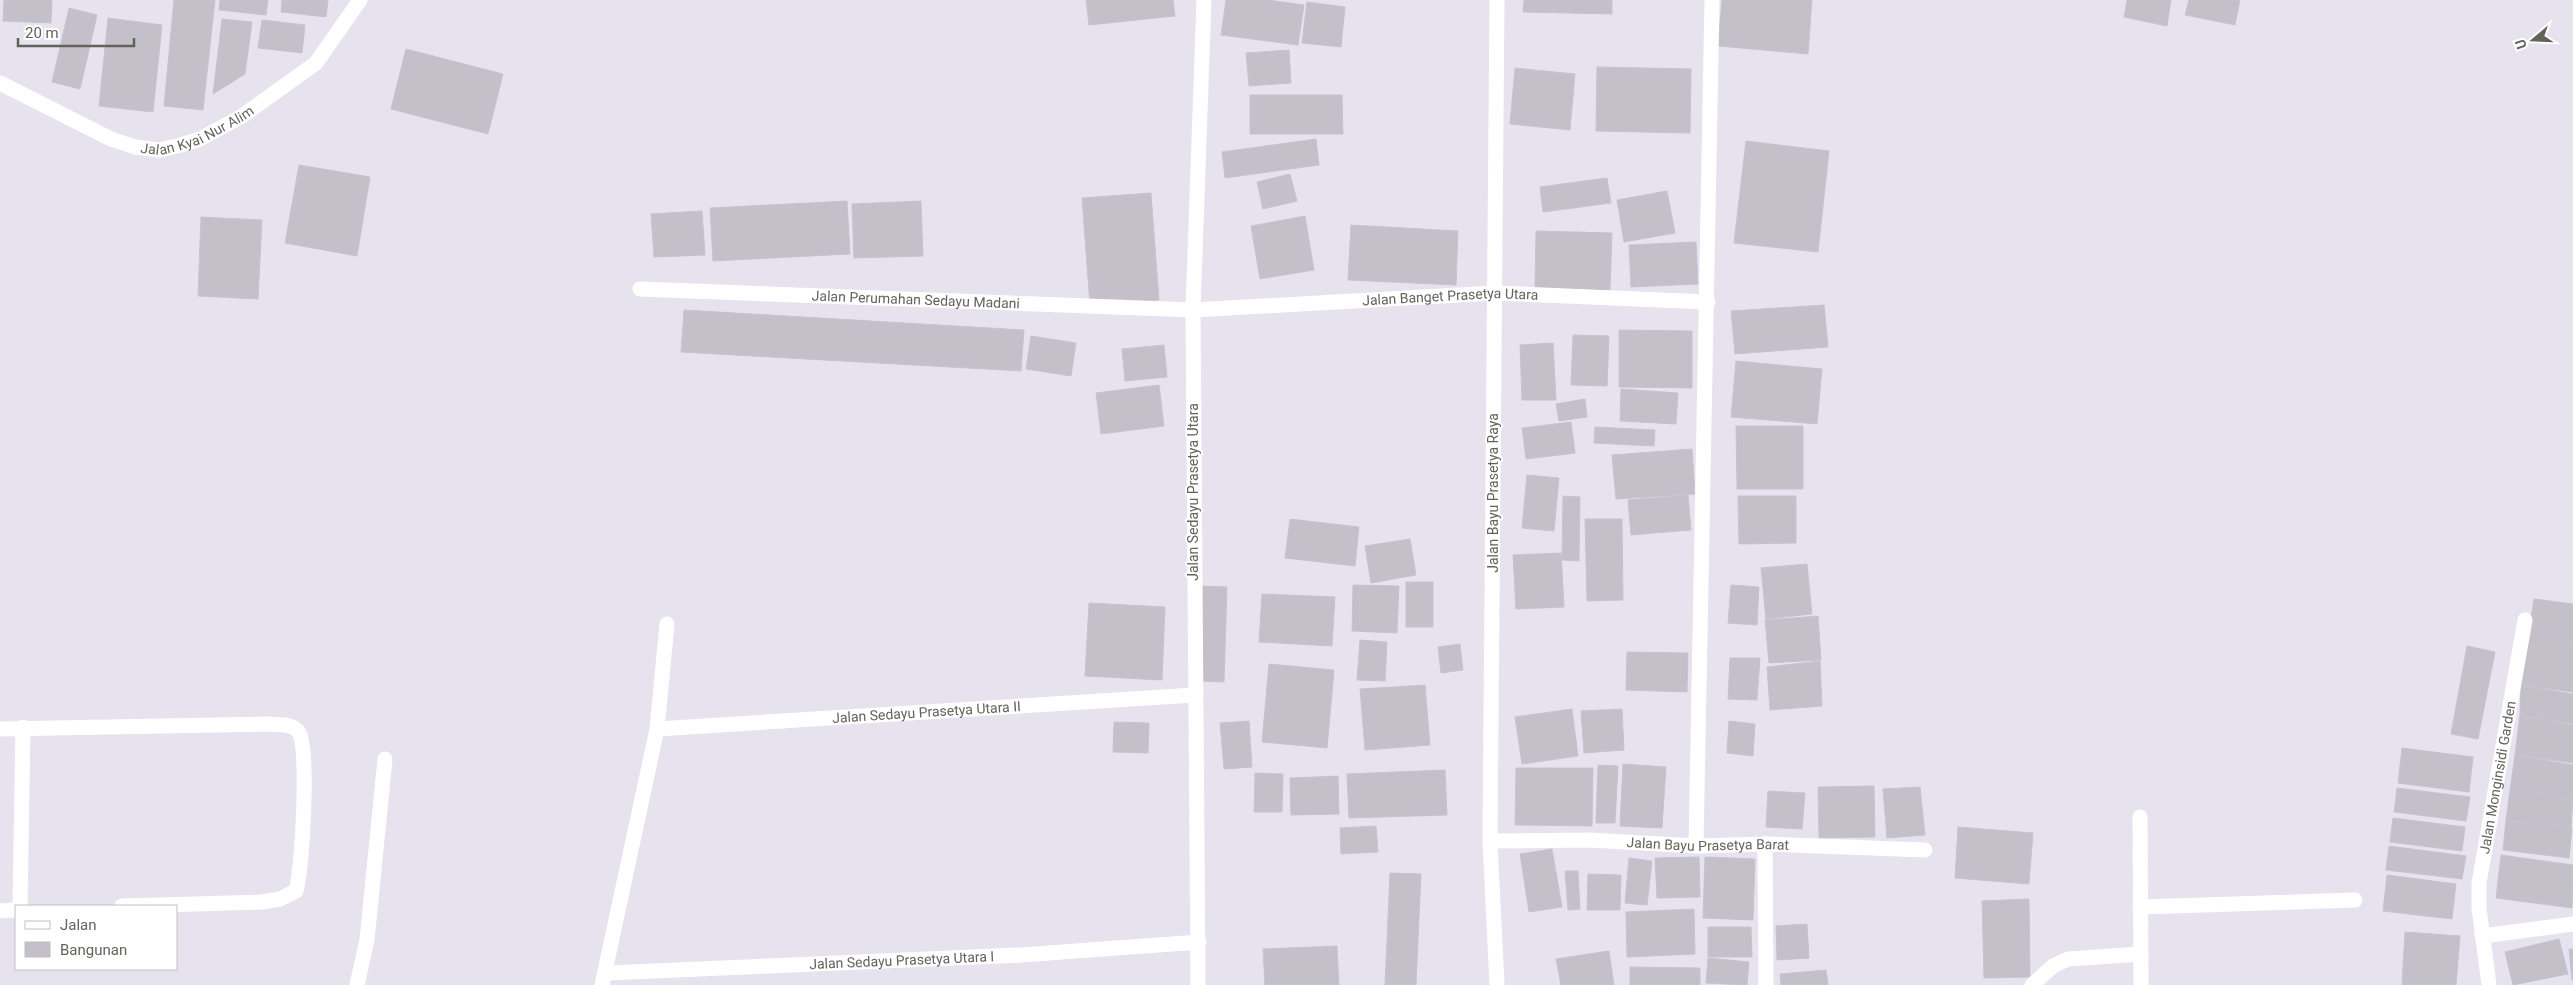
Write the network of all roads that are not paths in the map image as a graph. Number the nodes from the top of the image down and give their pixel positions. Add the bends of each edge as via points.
1 (360, 0) edge
2 (1204, 0) edge
3 (1497, 0) edge
4 (1712, 0) edge
5 (0, 83) edge
6 (640, 289) dead end
7 (1494, 293) junction
8 (1708, 302) junction
9 (1193, 310) junction
10 (2525, 620) dead end
11 (667, 624) dead end
12 (1194, 695) junction
13 (23, 727) junction
14 (0, 728) edge
15 (658, 729) junction
16 (385, 759) dead end
17 (2140, 817) dead end
18 (1490, 841) junction
19 (1765, 844) junction
20 (1696, 846) junction
21 (1925, 850) dead end
22 (2355, 900) dead end
23 (20, 905) edge
24 (157, 905) edge
25 (2140, 908) junction
26 (15, 910) edge
27 (0, 911) edge
28 (2573, 924) edge
29 (2482, 936) junction
30 (1199, 942) junction
31 (2140, 954) junction
32 (604, 979) edge
33 (357, 985) edge
34 (1198, 985) edge
35 (1497, 985) edge
36 (1766, 985) edge
37 (2032, 985) edge
38 (2141, 985) edge
39 (2489, 985) edge

1 - 5 street, Jalan Kyai Nur Alim via 316,63 242,116 181,146 160,150 135,147 111,139
2 - 9 street, Jalan Sedayu Prasetya Utara
3 - 7 street, Jalan Bayu Prasetya Raya
4 - 8 street
6 - 9 street, Jalan Perumahan Sedayu Madani
7 - 8 street, Jalan Banget Prasetya Utara
7 - 9 street, Jalan Banget Prasetya Utara
7 - 18 street, Jalan Bayu Prasetya Raya
8 - 20 street
9 - 12 street, Jalan Sedayu Prasetya Utara
10 - 29 street, Jalan Monginsidi Garden via 2480,883
11 - 15 street
12 - 15 street, Jalan Sedayu Prasetya Utara II
12 - 30 street, Jalan Sedayu Prasetya Utara
13 - 14 street
13 - 23 street
13 - 24 street via 269,724 290,726 298,731 304,762 302,845 296,891 280,899 262,902
15 - 32 street
16 - 33 street via 368,940
17 - 25 street
18 - 20 street, Jalan Bayu Prasetya Barat via 1590,840
18 - 35 street, Jalan Bayu Prasetya Raya
19 - 20 street, Jalan Bayu Prasetya Barat
19 - 21 street, Jalan Bayu Prasetya Barat
19 - 36 street
22 - 25 street
25 - 31 street
26 - 27 street
28 - 29 street
29 - 39 street, Jalan Monginsidi Garden
30 - 32 street, Jalan Sedayu Prasetya Utara I
30 - 34 street, Jalan Sedayu Prasetya Utara
31 - 37 street via 2068,959 2053,966
31 - 38 street

